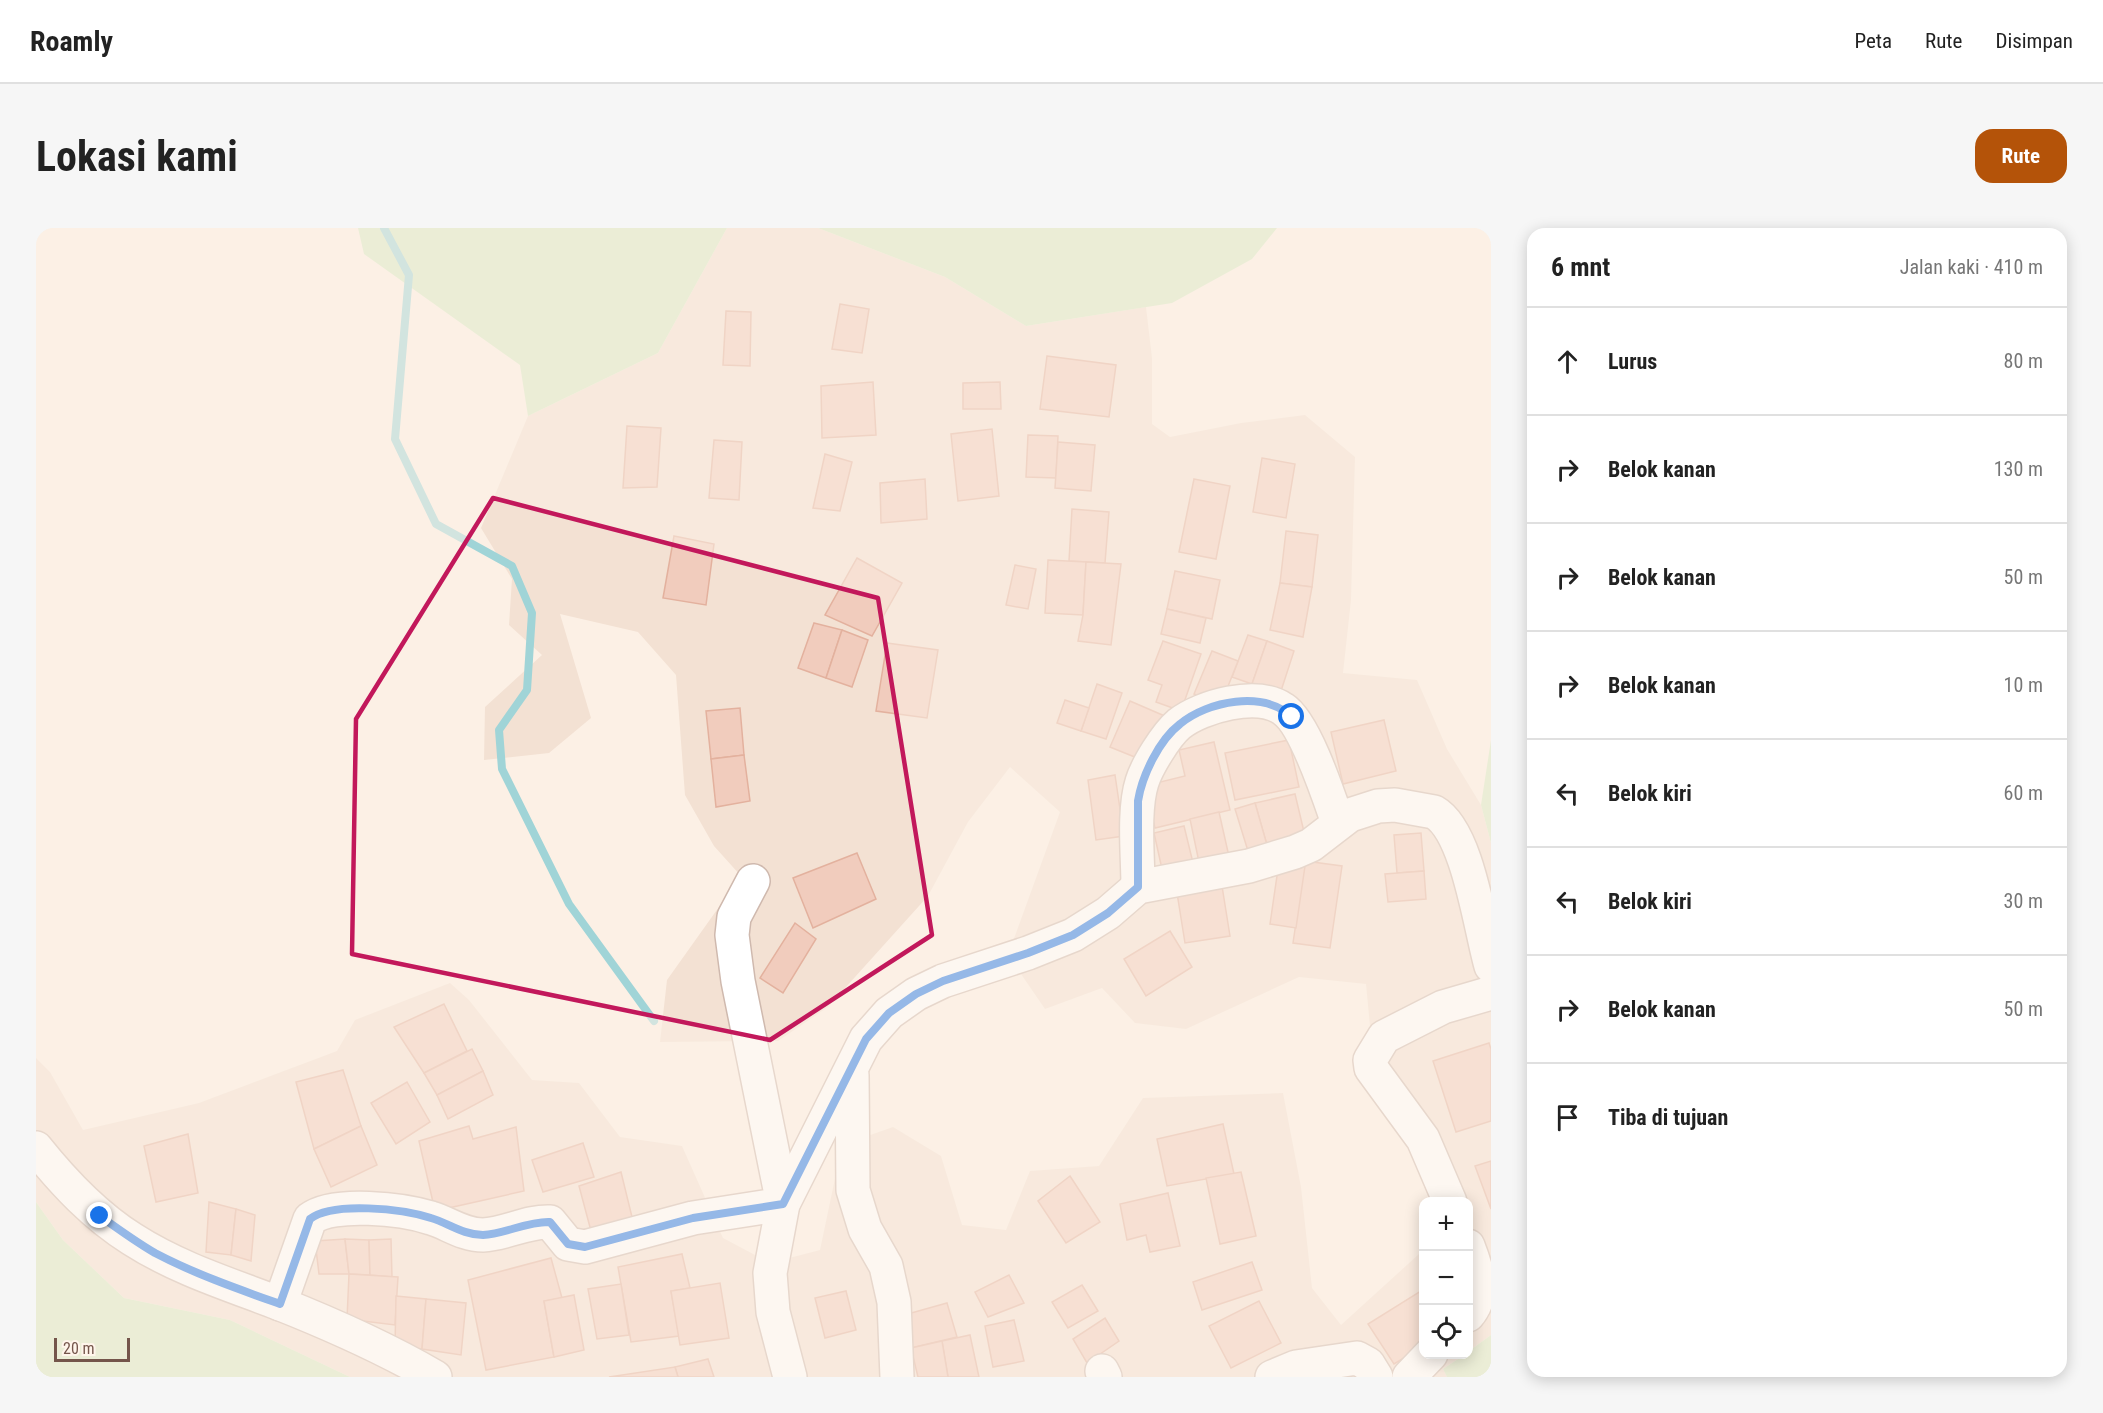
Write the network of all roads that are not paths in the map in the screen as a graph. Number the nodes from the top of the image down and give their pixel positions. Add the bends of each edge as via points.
1 (1338, 824) junction
2 (753, 881) dead end
3 (1138, 887) junction
4 (1491, 966) edge
5 (1491, 993) edge
6 (852, 1068) junction
7 (36, 1148) edge
8 (1448, 1197) edge
9 (783, 1204) junction
10 (1470, 1251) edge
11 (280, 1304) junction
12 (1473, 1308) edge
13 (1426, 1359) edge
14 (435, 1377) edge
15 (790, 1377) edge
16 (897, 1377) edge
17 (1272, 1377) edge
18 (1376, 1377) edge
19 (1409, 1377) edge

1 - 3 street via 1295,852 1249,866
1 - 3 street via 1320,772 1292,717 1282,708 1264,702 1242,700 1224,704 1193,715 1179,725 1142,780 1138,801
1 - 4 street via 1350,815 1378,806 1413,807 1439,815 1459,842
2 - 9 street via 734,917 732,935
3 - 6 street via 1108,913 1073,935 916,994 889,1013 866,1039
5 - 8 street via 1443,1007 1384,1036 1370,1059 1371,1068 1423,1139
6 - 9 street
6 - 16 street via 853,1190 865,1228 886,1266 894,1302
7 - 11 street via 76,1194 131,1238 208,1277
9 - 11 street via 693,1218 585,1247 568,1244 550,1222 483,1235 463,1232 430,1217 400,1212 353,1208 324,1211 310,1219
9 - 15 street via 770,1273 773,1312
10 - 12 street via 1478,1272 1478,1301
11 - 14 street
13 - 19 street
17 - 18 street via 1296,1367 1357,1358 1368,1364

